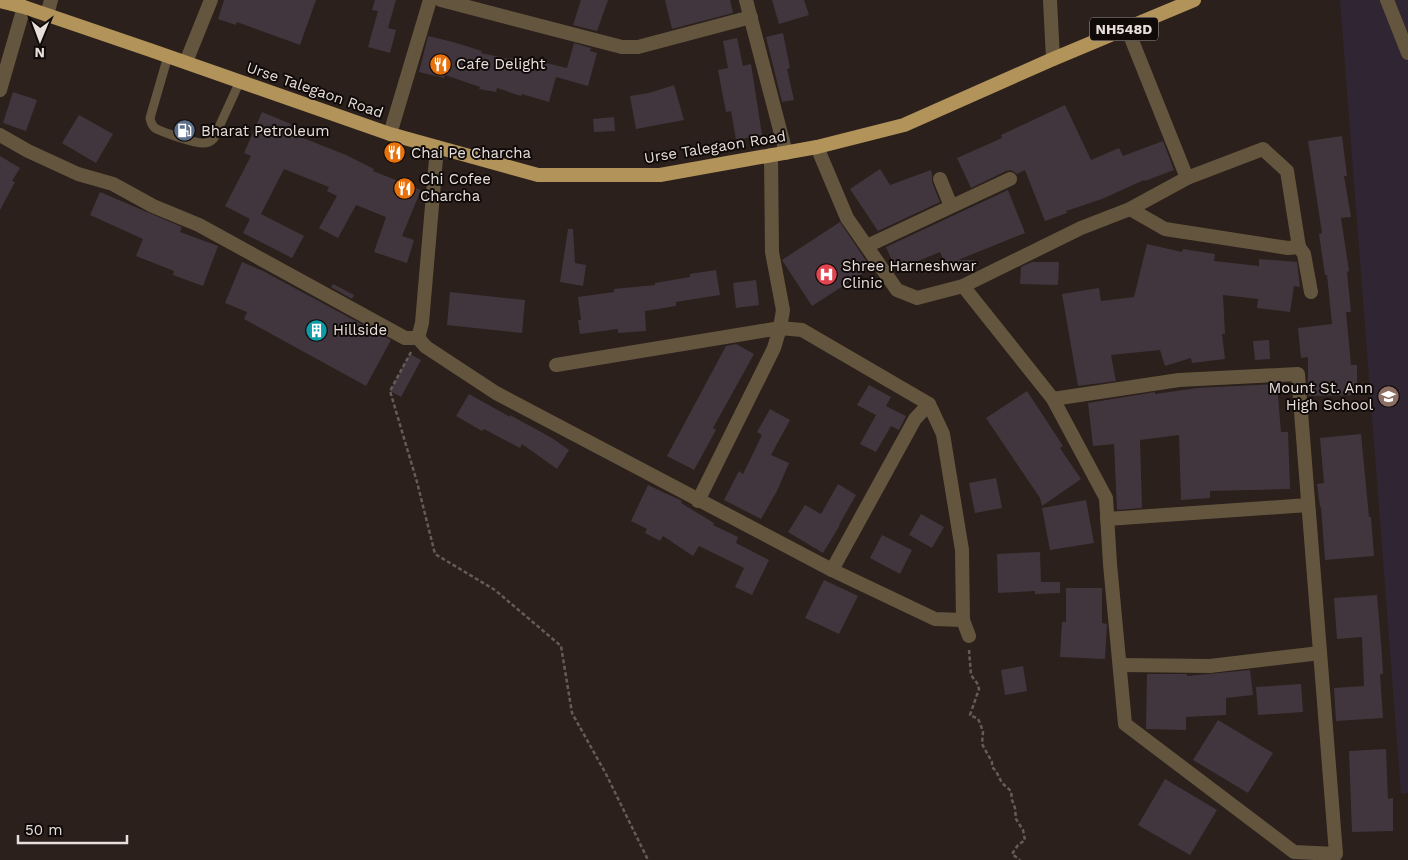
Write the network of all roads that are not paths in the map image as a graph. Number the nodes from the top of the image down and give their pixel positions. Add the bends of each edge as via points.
1 (51, 0) edge
2 (211, 0) edge
3 (430, 0) edge
4 (440, 0) edge
5 (746, 0) edge
6 (1050, 0) edge
7 (1194, 0) edge
8 (1387, 0) edge
9 (0, 1) edge
10 (24, 7) junction
11 (46, 15) junction
12 (750, 17) junction
13 (1127, 28) junction
14 (1408, 53) edge
15 (168, 56) junction
16 (1053, 59) junction
17 (186, 62) junction
18 (240, 81) junction
19 (0, 90) edge
20 (390, 134) junction
21 (0, 135) edge
22 (437, 147) junction
23 (817, 147) junction
24 (786, 153) junction
25 (771, 155) junction
26 (1187, 178) junction
27 (940, 179) dead end
28 (1010, 179) dead end
29 (951, 206) junction
30 (1130, 209) junction
31 (867, 246) junction
32 (1299, 247) junction
33 (963, 286) junction
34 (1311, 292) dead end
35 (780, 328) junction
36 (418, 338) junction
37 (556, 365) dead end
38 (1053, 399) junction
39 (929, 404) junction
40 (698, 501) junction
41 (1308, 505) junction
42 (1107, 519) junction
43 (832, 570) junction
44 (963, 620) junction
45 (969, 636) road end
46 (1320, 653) junction
47 (1120, 665) junction

1 - 11 street
2 - 17 street
3 - 20 street
4 - 12 street via 622,47 638,47
5 - 12 street
6 - 16 street
7 - 13 highway, Urse Talegaon Road / NH548D
8 - 14 street
9 - 10 highway, Urse Talegaon Road / NH548D
10 - 11 highway, Urse Talegaon Road / NH548D
10 - 19 street
11 - 15 highway, Urse Talegaon Road / NH548D
12 - 24 street
13 - 16 highway, Urse Talegaon Road / NH548D
13 - 26 street
15 - 17 highway, Urse Talegaon Road / NH548D
15 - 18 lane via 150,118 156,129 179,137 203,144 211,142
16 - 23 highway, Urse Talegaon Road / NH548D via 904,125
17 - 18 highway, Urse Talegaon Road / NH548D
18 - 20 highway, Urse Talegaon Road / NH548D
20 - 22 highway, Urse Talegaon Road / NH548D
21 - 36 street via 78,174 112,184 199,225 405,338
22 - 25 highway, Urse Talegaon Road / NH548D via 538,175 660,175
22 - 36 street
23 - 24 highway, Urse Talegaon Road / NH548D
23 - 31 street via 847,218
24 - 25 highway, Urse Talegaon Road / NH548D
25 - 35 street via 772,252 783,310
26 - 30 street
26 - 32 street via 1263,149 1287,171
27 - 29 street
28 - 29 street
29 - 31 street
30 - 32 street via 1165,229
30 - 33 street via 1080,228
31 - 33 street via 898,290 917,298
32 - 34 street via 1304,254
33 - 38 street
35 - 37 street
35 - 39 street via 802,330
35 - 40 street via 774,348
36 - 40 street via 426,347 496,393
38 - 41 street via 1179,380 1298,374
38 - 42 street via 1106,498
39 - 43 street via 915,419
39 - 44 street via 943,434 962,550
40 - 43 street
41 - 42 street
41 - 46 street
42 - 47 street
43 - 44 street via 935,620
44 - 45 street
46 - 47 street via 1210,666
46 - 47 street via 1336,854 1294,852 1125,724

